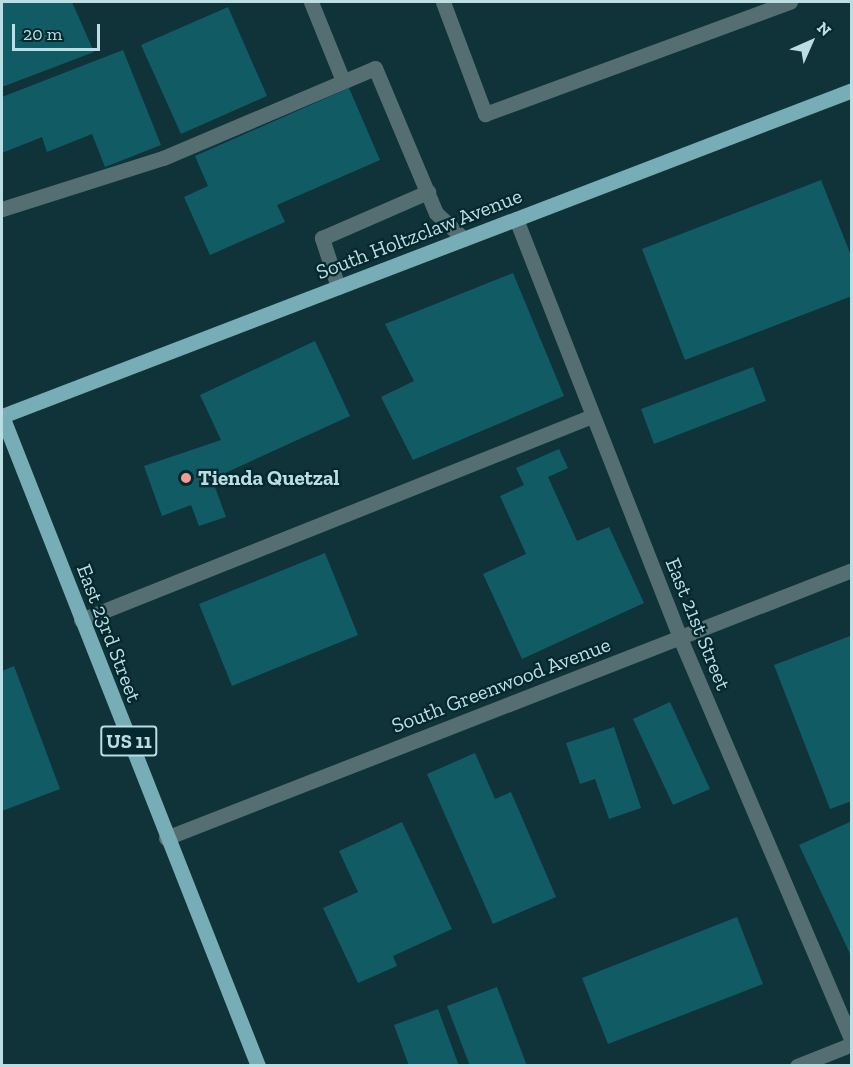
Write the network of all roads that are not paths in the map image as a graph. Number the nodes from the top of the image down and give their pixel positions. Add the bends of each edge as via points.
1 (311, 2) edge
2 (443, 2) edge
3 (790, 2) edge
4 (343, 81) junction
5 (852, 90) edge
6 (428, 192) junction
7 (2, 209) edge
8 (516, 219) junction
9 (464, 239) junction
10 (338, 287) junction
11 (2, 416) edge
12 (592, 416) junction
13 (852, 570) edge
14 (81, 620) junction
15 (680, 638) junction
16 (166, 838) junction
17 (852, 1042) edge
18 (258, 1065) edge
19 (797, 1065) edge

1 - 4 street
2 - 3 street via 485,114
4 - 6 street via 375,69
4 - 7 street via 163,158
5 - 8 main road, South Holtzclaw Avenue
6 - 9 street via 436,213
6 - 10 street via 322,238
8 - 9 main road, South Holtzclaw Avenue
8 - 12 street, East 21st Street
9 - 10 main road, South Holtzclaw Avenue
10 - 11 main road, South Holtzclaw Avenue
11 - 14 main road, East 23rd Street / US 11
12 - 14 street
12 - 15 street, East 21st Street
13 - 15 street, South Greenwood Avenue
14 - 16 main road, East 23rd Street / US 11
15 - 16 street, South Greenwood Avenue
15 - 17 street, East 21st Street
16 - 18 main road, East 23rd Street / US 11
17 - 19 street

